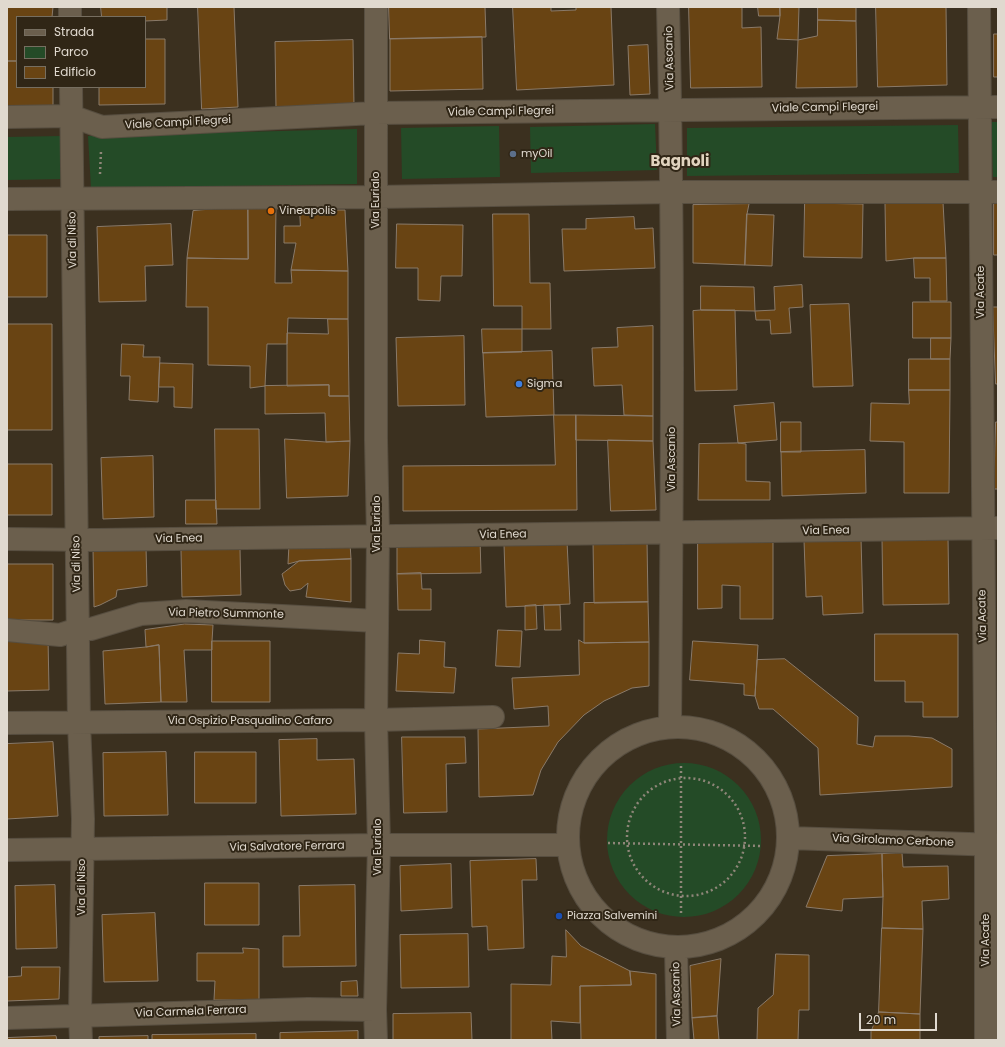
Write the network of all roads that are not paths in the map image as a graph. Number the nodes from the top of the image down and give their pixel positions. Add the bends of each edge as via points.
1 (376, 7) edge
2 (668, 7) edge
3 (979, 7) edge
4 (71, 88) edge
5 (989, 107) edge
6 (671, 110) junction
7 (375, 113) junction
8 (71, 116) junction
9 (7, 117) edge
10 (672, 192) junction
11 (989, 192) edge
12 (376, 197) junction
13 (72, 198) junction
14 (7, 199) edge
15 (990, 529) edge
16 (672, 533) junction
17 (378, 536) junction
18 (7, 539) edge
19 (77, 540) junction
20 (377, 621) junction
21 (78, 629) junction
22 (7, 630) edge
23 (493, 717) dead end
24 (376, 720) junction
25 (7, 723) edge
26 (79, 723) junction
27 (670, 726) junction
28 (789, 838) junction
29 (379, 845) junction
30 (568, 845) junction
31 (992, 845) edge
32 (82, 849) junction
33 (7, 850) edge
34 (676, 948) junction
35 (375, 1010) junction
36 (80, 1015) junction
37 (7, 1018) edge
38 (81, 1040) edge
39 (376, 1040) edge
40 (678, 1040) edge
41 (986, 1040) edge

1 - 7 street, Via Eurialo
2 - 6 street, Via Ascanio
3 - 5 street
4 - 8 street, Via di Niso
5 - 6 street, Viale Campi Flegrei
5 - 11 street, Via Acate
6 - 7 street, Viale Campi Flegrei
6 - 10 street, Via Ascanio
7 - 8 street, Viale Campi Flegrei via 102,127
7 - 12 street, Via Eurialo
8 - 9 street, Viale Campi Flegrei
8 - 13 street, Via di Niso
10 - 11 street
10 - 12 street
10 - 16 street, Via Ascanio
11 - 15 street, Via Acate
12 - 13 street
12 - 17 street, Via Eurialo
13 - 14 street
13 - 19 street, Via di Niso
15 - 16 street, Via Enea
15 - 31 street, Via Acate
16 - 17 street, Via Enea
16 - 27 street, Via Ascanio
17 - 19 street, Via Enea
17 - 20 street, Via Eurialo
18 - 19 street, Via Enea
19 - 21 street, Via di Niso
20 - 21 street, Via Pietro Summonte via 186,611 141,614 91,629
20 - 24 street, Via Eurialo
21 - 22 street, Via Pietro Summonte via 60,635
21 - 26 street, Via di Niso
23 - 24 street, Via Ospizio Pasqualino Cafaro
24 - 26 street, Via Ospizio Pasqualino Cafaro
24 - 29 street, Via Eurialo
25 - 26 street, Via Ospizio Pasqualino Cafaro
26 - 32 street, Via di Niso
27 - 28 street via 701,729 729,739 754,756 773,780 785,808
27 - 30 street via 638,734 609,751 587,775 572,806
28 - 31 street, Via Girolamo Cerbone
28 - 34 street via 785,867 774,894 755,917 732,934 704,945
29 - 30 street, Via Salvatore Ferrara
29 - 32 street, Via Salvatore Ferrara
29 - 35 street, Via Eurialo
30 - 34 street via 572,866 583,893 600,915 622,933 648,944
31 - 41 street, Via Acate
32 - 33 street, Via Salvatore Ferrara
32 - 36 street, Via di Niso
34 - 40 street, Via Ascanio
35 - 36 street, Via Carmela Ferrara via 308,1008
35 - 39 street, Via Eurialo
36 - 37 street, Via Carmela Ferrara
36 - 38 street, Via di Niso

